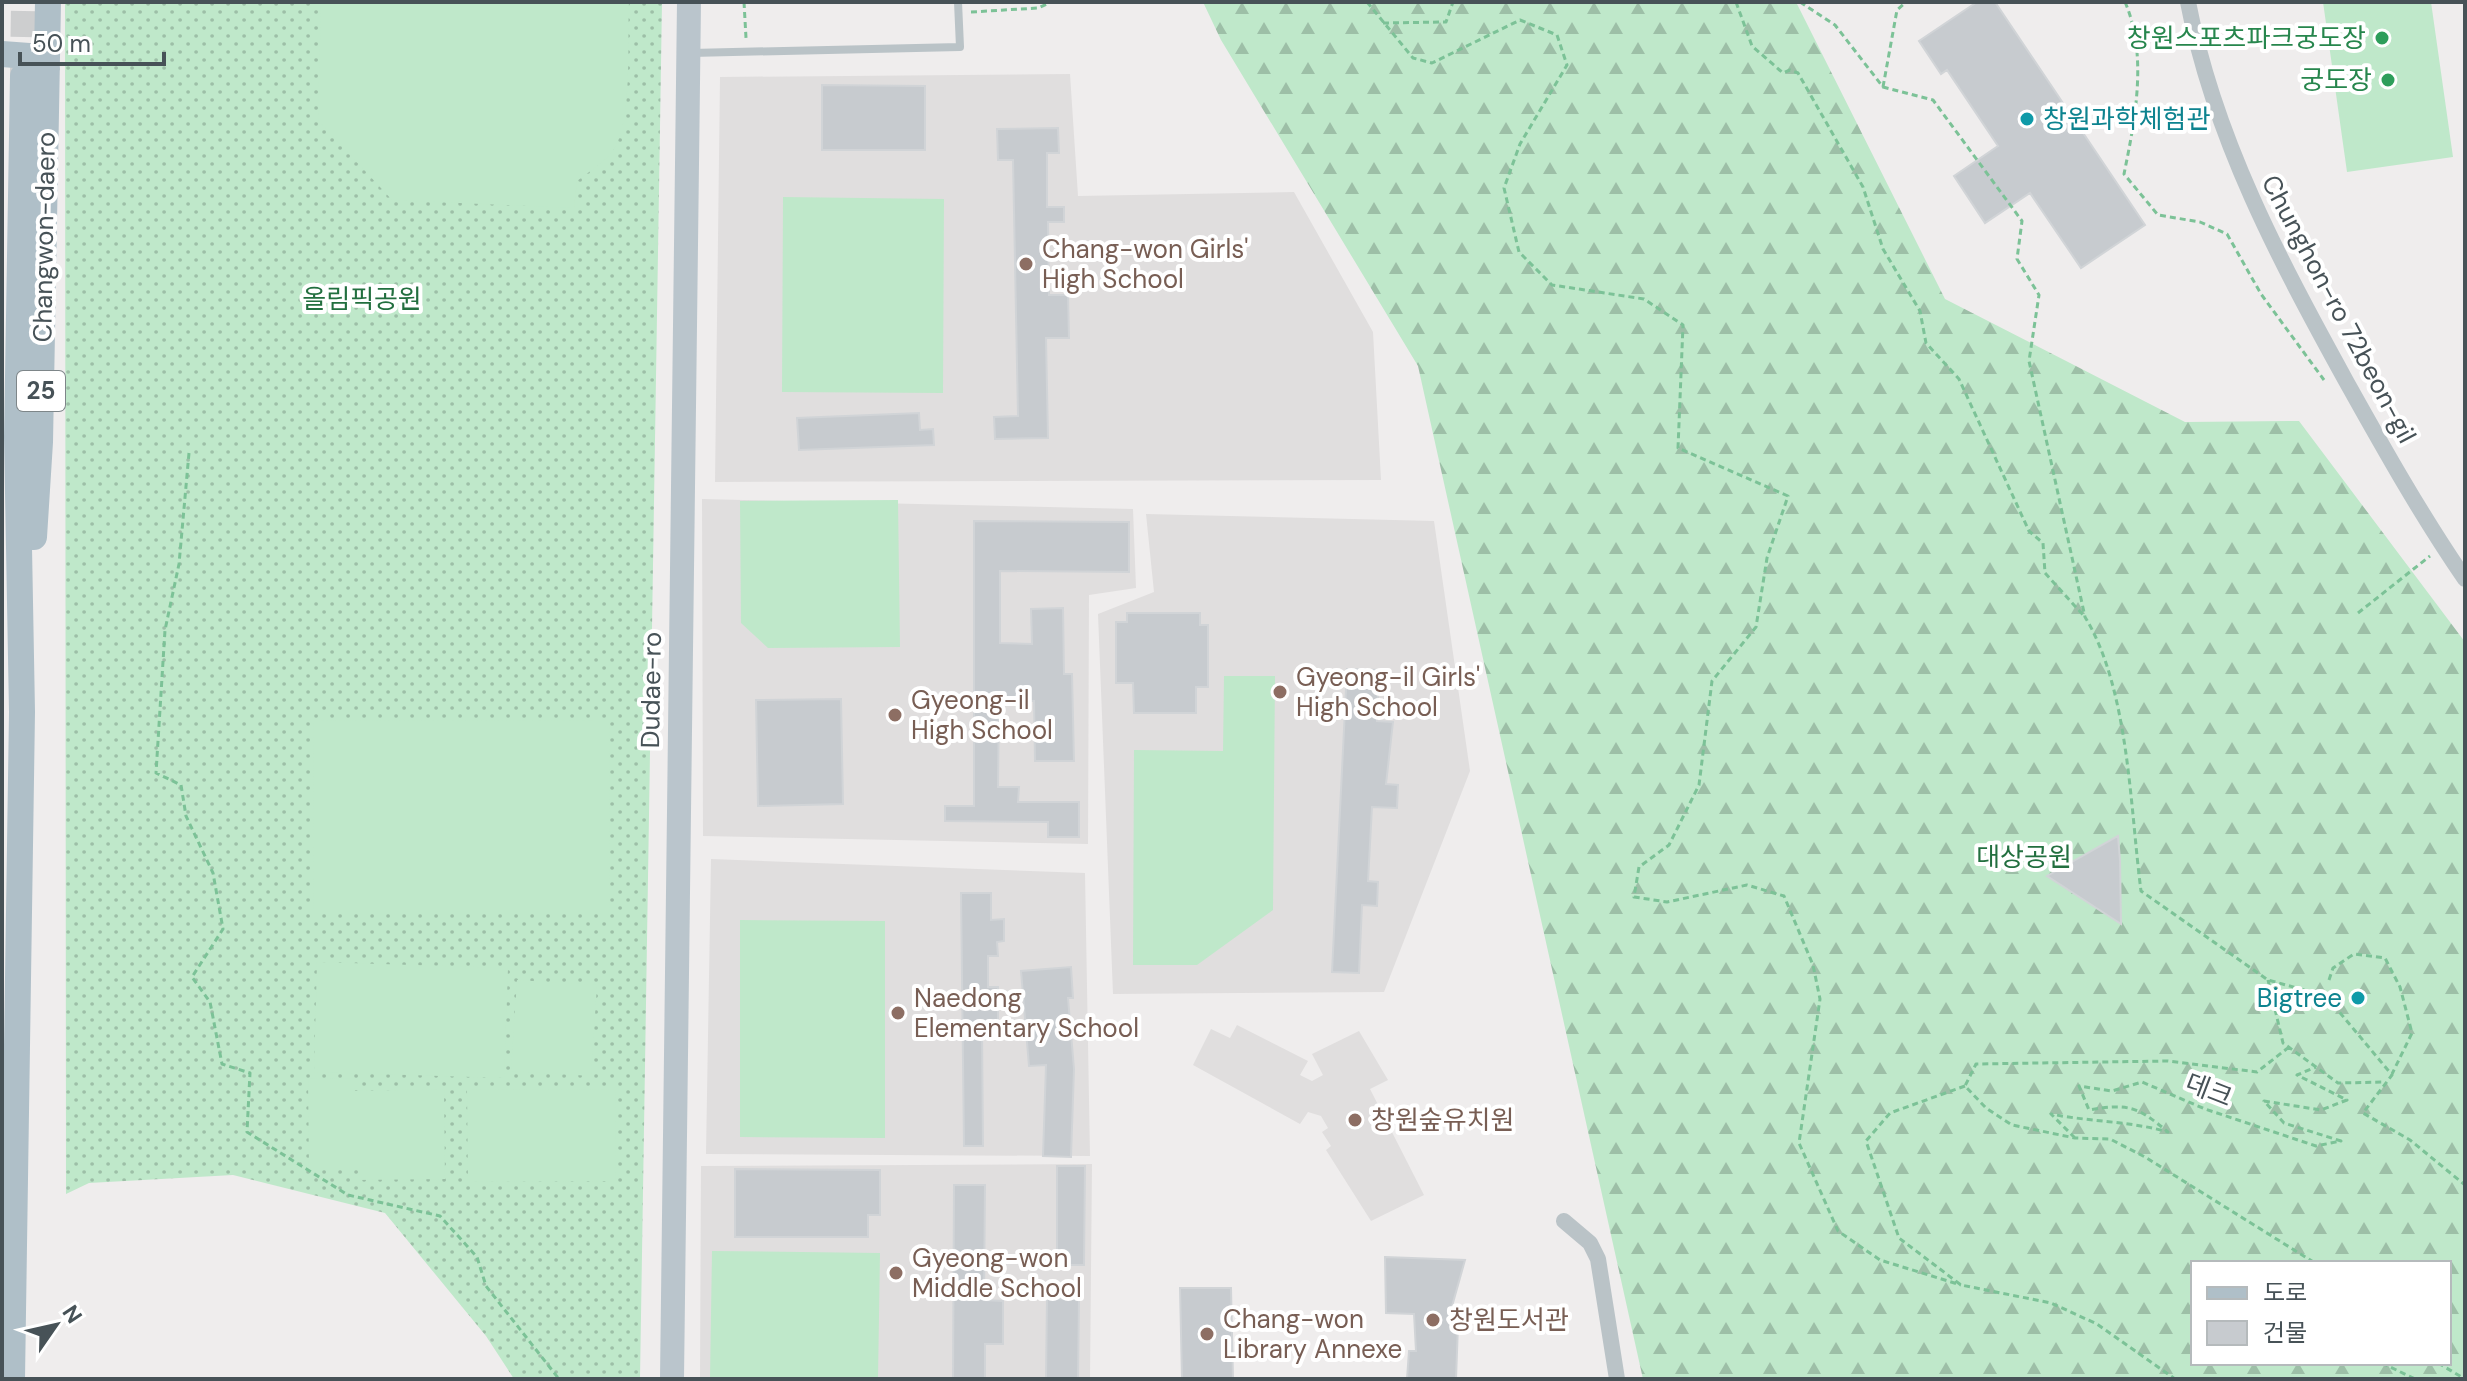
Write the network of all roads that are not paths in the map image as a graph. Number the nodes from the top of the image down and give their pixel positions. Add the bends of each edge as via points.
1 (48, 2) edge
2 (689, 2) edge
3 (958, 2) edge
4 (2188, 2) edge
5 (690, 53) junction
6 (2, 54) edge
7 (35, 72) junction
8 (2465, 579) edge
9 (1564, 1221) dead end
10 (12, 1379) edge
11 (672, 1379) edge
12 (1617, 1379) edge

1 - 7 main road, Changwon-daero / 25
2 - 5 street, Dudae-ro
3 - 5 lane via 960,47
4 - 8 street, Chunghon-ro 72beon-gil via 2228,144 2269,238 2316,330
5 - 11 street, Dudae-ro
6 - 7 main road via 29,56
7 - 10 main road, Changwon-daero / 25 via 40,442 22,712
9 - 12 street via 1590,1243 1598,1259

